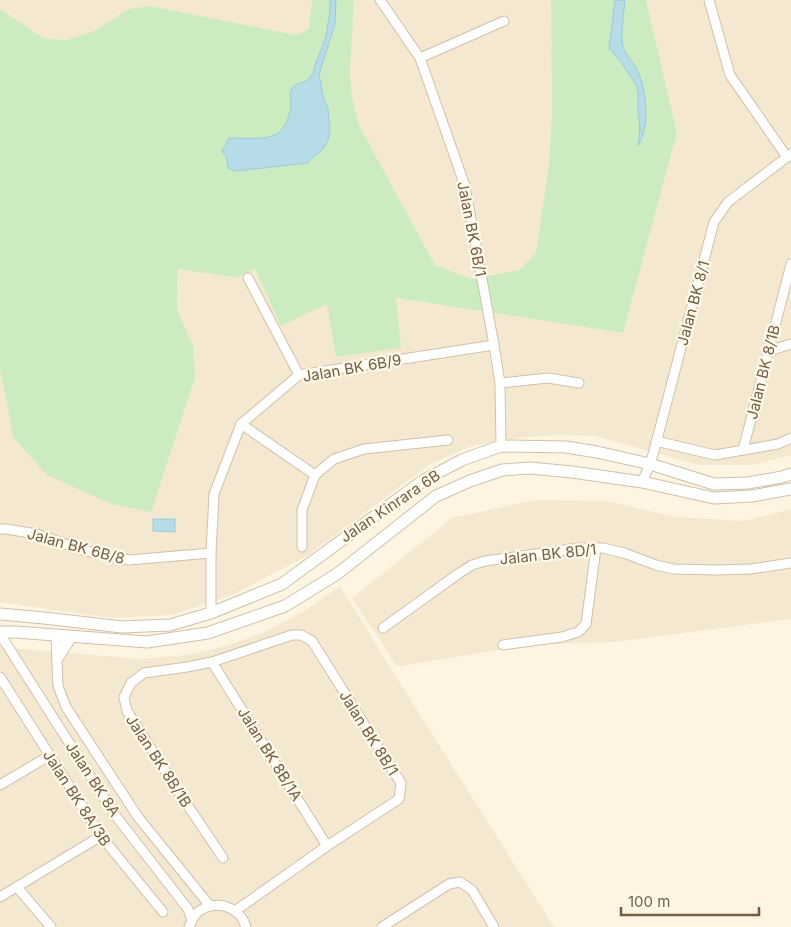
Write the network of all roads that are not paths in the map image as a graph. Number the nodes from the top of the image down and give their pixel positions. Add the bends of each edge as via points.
1 (380, 0) edge
2 (709, 0) edge
3 (504, 21) dead end
4 (420, 58) junction
5 (789, 156) edge
6 (791, 264) edge
7 (248, 278) dead end
8 (791, 344) edge
9 (494, 345) junction
10 (769, 351) junction
11 (299, 375) junction
12 (579, 382) dead end
13 (500, 383) junction
14 (240, 424) junction
15 (791, 438) edge
16 (448, 440) dead end
17 (656, 441) junction
18 (501, 446) junction
19 (743, 450) junction
20 (650, 464) junction
21 (791, 474) edge
22 (315, 475) junction
23 (642, 482) junction
24 (791, 489) edge
25 (0, 529) edge
26 (302, 547) dead end
27 (596, 548) junction
28 (211, 553) junction
29 (791, 563) edge
30 (211, 613) junction
31 (0, 614) edge
32 (44, 618) junction
33 (382, 628) dead end
34 (0, 633) edge
35 (56, 636) junction
36 (71, 637) junction
37 (503, 645) dead end
38 (58, 658) junction
39 (212, 662) junction
40 (0, 676) edge
41 (49, 756) junction
42 (0, 785) edge
43 (101, 836) junction
44 (327, 846) junction
45 (223, 858) dead end
46 (17, 887) junction
47 (0, 897) edge
48 (210, 906) junction
49 (235, 911) junction
50 (163, 912) dead end
51 (191, 923) edge
52 (51, 927) edge
53 (246, 927) edge
54 (382, 927) edge
55 (494, 927) edge

1 - 4 street, Jalan BK 6B/1
2 - 5 street via 730,75
3 - 4 street
4 - 9 street, Jalan BK 6B/1 via 465,186
5 - 17 street, Jalan BK 8/1 via 728,202 714,222
6 - 10 street, Jalan BK 8/1B
7 - 11 street
8 - 10 street
9 - 11 street, Jalan BK 6B/9
9 - 13 street, Jalan BK 6B/1
10 - 19 street, Jalan BK 8/1B
11 - 14 street, Jalan BK 6B/9
12 - 13 street via 548,378
13 - 18 street, Jalan BK 6B/1
14 - 22 street
14 - 28 street, Jalan BK 6B/9 via 214,494
15 - 19 street via 778,444
16 - 22 street via 364,449 334,459
17 - 19 street via 714,455
17 - 20 street, Jalan BK 8/1
18 - 20 street, Jalan Kinrara 6B via 566,447
18 - 30 street, Jalan Kinrara 6B via 462,460 424,480 282,584
20 - 21 street, Jalan Kinrara 6B via 714,484 748,483
20 - 23 street, Jalan BK 8/1
22 - 26 street via 302,510
23 - 24 street, Jalan Kinrara 6B via 714,498
23 - 36 street, Jalan Kinrara 6B via 530,468 502,470 436,496 338,574 285,606 208,633 146,642
25 - 28 street, Jalan BK 6B/8 via 37,534 82,550 129,560
27 - 29 street, Jalan BK 8D/1 via 624,553 673,569 750,569
27 - 33 street, Jalan BK 8D/1 via 484,560 458,574
27 - 37 street via 586,624 578,632 562,637
28 - 30 street, Jalan BK 6B/9
30 - 32 street, Jalan Kinrara 6B via 170,625 122,627
31 - 32 street, Jalan Kinrara 6B
32 - 35 street via 54,626
34 - 35 street, Jalan Kinrara 6B
34 - 51 street, Jalan BK 8A via 110,808 188,909
35 - 36 street, Jalan Kinrara 6B
35 - 38 street, Jalan BK 8A
36 - 38 street
38 - 48 street, Jalan BK 8A via 58,686 66,707 138,817
39 - 44 street, Jalan BK 8B/1A
39 - 44 street, Jalan BK 8B/1 via 292,635 312,640 401,783 399,799
39 - 45 street, Jalan BK 8B/1B via 144,673 131,683 124,697 127,711
40 - 41 street, Jalan BK 8A/3B
41 - 42 street
41 - 43 street, Jalan BK 8A/3B
43 - 46 street
43 - 50 street, Jalan BK 8A/3B
44 - 49 street, Jalan BK 8B/1
46 - 47 street
46 - 52 street
48 - 49 street via 223,906
48 - 51 street via 197,914
49 - 53 street
54 - 55 street via 450,884 460,882 472,890

